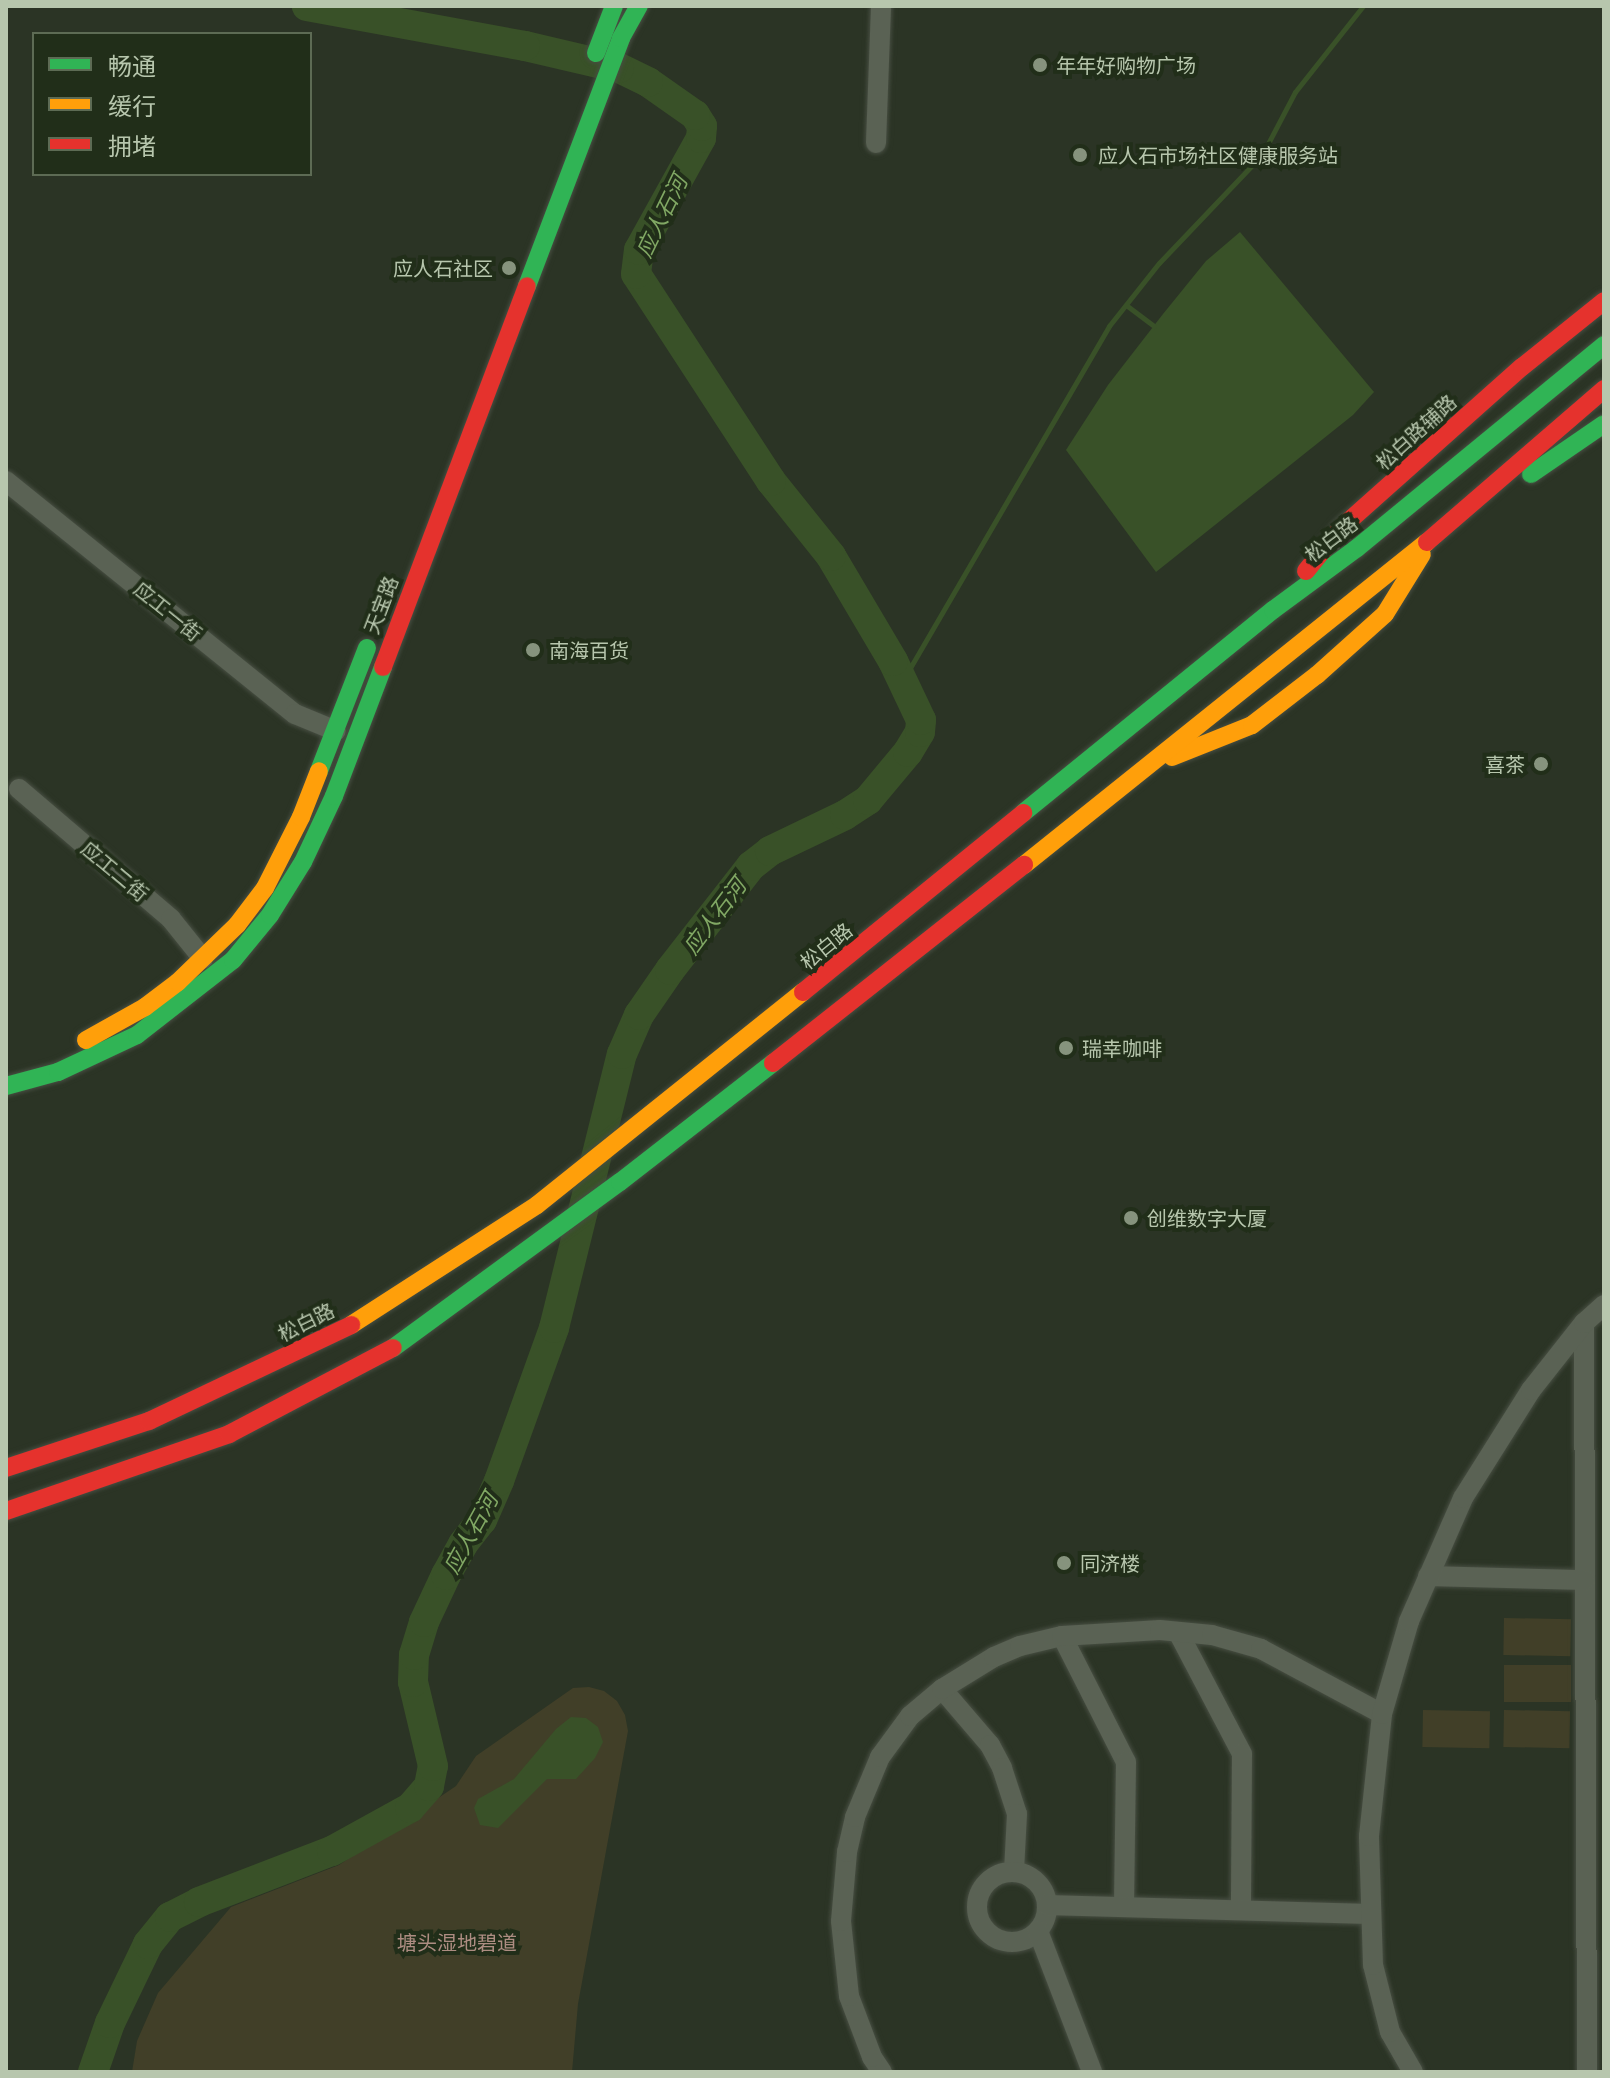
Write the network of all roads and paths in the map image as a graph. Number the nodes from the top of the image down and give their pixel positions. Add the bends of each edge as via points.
1 (881, 6) edge
2 (625, 8) edge
3 (590, 94) junction
4 (876, 143) dead end
5 (531, 220) dead end
6 (1604, 284) edge
7 (1604, 301) edge
8 (1604, 345) edge
9 (1522, 367) junction
10 (1604, 389) edge
11 (1604, 424) edge
12 (1604, 442) edge
13 (1535, 472) junction
14 (6, 481) edge
15 (1438, 533) junction
16 (1273, 610) junction
17 (376, 625) dead end
18 (336, 731) junction
19 (1147, 766) junction
20 (19, 789) dead end
21 (203, 959) junction
22 (6, 1067) edge
23 (6, 1086) edge
24 (1604, 1305) edge
25 (1584, 1323) junction
26 (1594, 1455) edge
27 (6, 1468) edge
28 (6, 1511) edge
29 (1428, 1576) junction
30 (1585, 1580) junction
31 (1178, 1632) junction
32 (1062, 1636) junction
33 (942, 1689) junction
34 (1382, 1714) junction
35 (1595, 1781) edge
36 (1014, 1872) junction
37 (1047, 1905) junction
38 (1124, 1907) junction
39 (1241, 1910) junction
40 (1369, 1914) junction
41 (1038, 1931) junction
42 (1406, 2070) edge
43 (882, 2072) edge
44 (1092, 2072) edge
45 (1587, 2072) edge

1 - 4 street
2 - 3 main road, 天宝路
3 - 5 main road, 天宝路
3 - 23 main road, 天宝路 via 334,796 303,862 233,960 179,1005 98,1055
6 - 9 main road
7 - 9 main road, 松白路辅路
8 - 16 main road, 松白路 via 1357,548
9 - 16 main road, 松白路辅路 via 1341,528
10 - 15 main road
11 - 13 main road
12 - 13 main road
13 - 15 main road
14 - 18 street, 应工一街 via 295,714
15 - 19 main road
15 - 19 main road via 1385,614 1280,705 1252,725
16 - 27 main road, 松白路 via 537,1205 344,1329 149,1421
17 - 18 main road, 天宝路
18 - 21 main road, 天宝路 via 265,888
19 - 28 main road via 620,1182 389,1351 229,1434
20 - 21 street, 应工二街 via 171,919
21 - 22 main road, 天宝路 via 110,1028 70,1048
24 - 25 street
25 - 26 street
25 - 29 street via 1492,1449
26 - 30 street
29 - 30 street
29 - 34 street
30 - 35 street
31 - 32 street
31 - 34 street via 1261,1649
31 - 39 street via 1242,1754
32 - 33 street via 994,1657
32 - 38 street via 1126,1762
33 - 36 street via 990,1745 1002,1768 1017,1814
33 - 43 street via 910,1716 880,1757 847,1852 841,1921 849,1996
34 - 40 street via 1371,1795
35 - 45 street
36 - 37 street via 1035,1880
36 - 41 street via 998,1874 983,1886 977,1916 984,1930 1010,1943
37 - 38 street
37 - 41 street
38 - 39 street
39 - 40 street
40 - 42 street via 1380,2001
41 - 44 street

